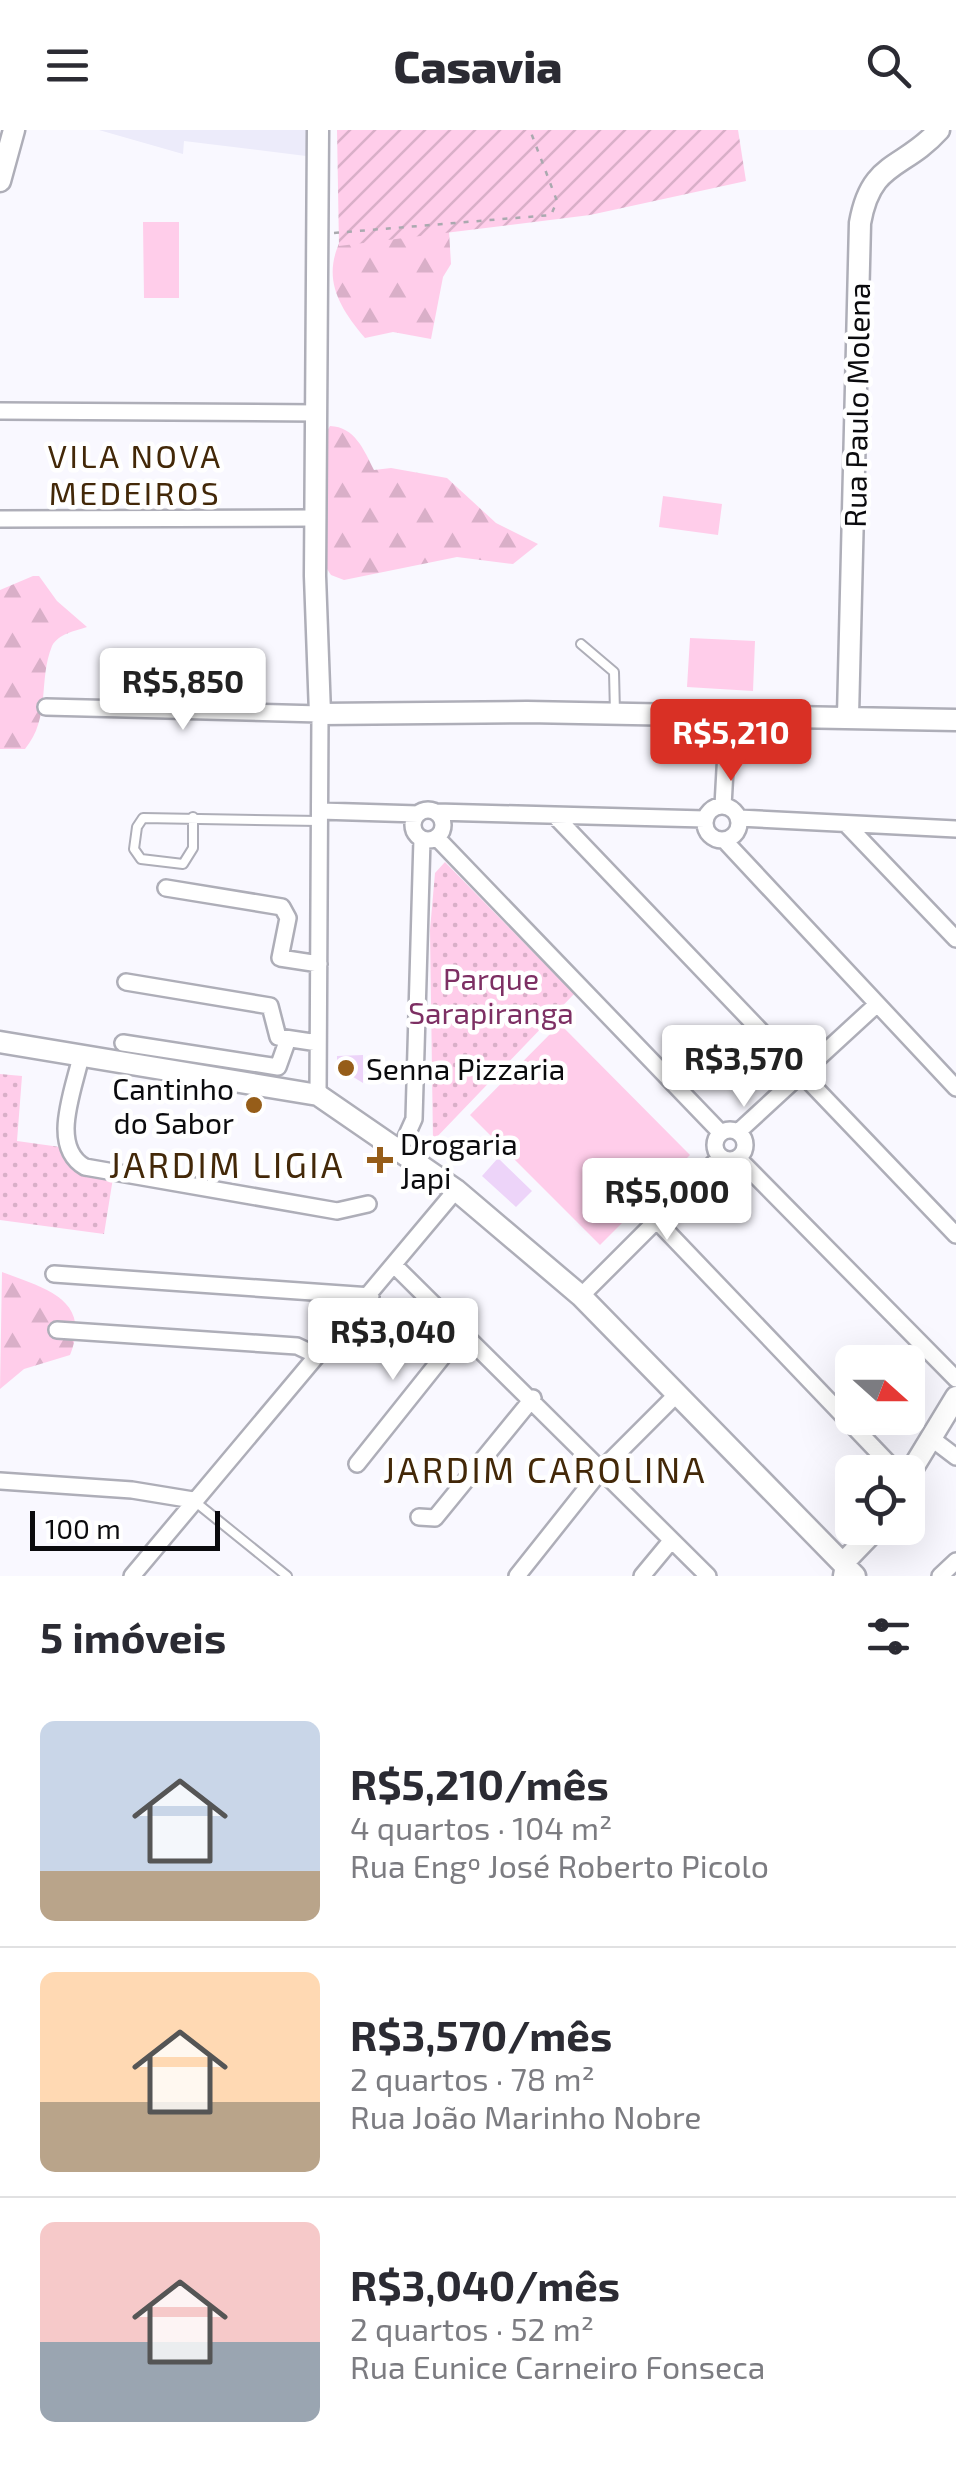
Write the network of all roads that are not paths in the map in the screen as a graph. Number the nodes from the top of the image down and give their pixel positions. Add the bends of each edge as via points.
1 (14, 130) edge
2 (318, 130) edge
3 (938, 130) edge
4 (3, 157) edge
5 (0, 180) edge
6 (0, 411) edge
7 (318, 413) junction
8 (316, 518) junction
9 (0, 519) edge
10 (581, 644) dead end
11 (46, 707) dead end
12 (615, 712) junction
13 (320, 714) junction
14 (728, 715) junction
15 (848, 716) junction
16 (956, 720) edge
17 (723, 806) junction
18 (436, 812) junction
19 (418, 814) junction
20 (193, 816) junction
21 (320, 816) junction
22 (556, 817) junction
23 (705, 818) junction
24 (739, 818) junction
25 (846, 824) junction
26 (956, 830) edge
27 (430, 839) junction
28 (724, 840) junction
29 (166, 888) dead end
30 (956, 939) edge
31 (319, 964) junction
32 (126, 982) dead end
33 (875, 1006) junction
34 (288, 1038) junction
35 (0, 1042) edge
36 (123, 1043) dead end
37 (318, 1043) junction
38 (81, 1056) junction
39 (801, 1077) junction
40 (956, 1088) edge
41 (318, 1094) junction
42 (730, 1133) junction
43 (401, 1148) junction
44 (720, 1157) junction
45 (738, 1158) junction
46 (456, 1190) junction
47 (368, 1204) dead end
48 (657, 1220) junction
49 (956, 1235) edge
50 (396, 1267) junction
51 (54, 1274) dead end
52 (371, 1296) junction
53 (582, 1296) junction
54 (58, 1330) dead end
55 (464, 1330) junction
56 (316, 1356) junction
57 (956, 1379) edge
58 (675, 1396) junction
59 (956, 1397) edge
60 (533, 1398) junction
61 (931, 1438) junction
62 (881, 1455) edge
63 (921, 1455) edge
64 (956, 1457) edge
65 (357, 1464) dead end
66 (602, 1469) junction
67 (0, 1480) edge
68 (193, 1500) junction
69 (419, 1518) dead end
70 (671, 1541) junction
71 (866, 1545) edge
72 (956, 1562) edge
73 (850, 1574) edge
74 (132, 1576) edge
75 (288, 1576) edge
76 (517, 1576) edge
77 (642, 1576) edge
78 (708, 1576) edge
79 (940, 1576) edge

1 - 4 street
2 - 7 street
3 - 15 street, Rua Paulo Molena via 883,169 860,223
4 - 5 street
6 - 7 street
7 - 8 street
8 - 9 street
8 - 13 street
10 - 12 lane via 614,672
11 - 13 street
12 - 13 street
12 - 14 street
13 - 21 street
14 - 15 street
14 - 17 street
15 - 16 street
17 - 23 street
17 - 24 street
18 - 19 street
18 - 22 street
18 - 27 street via 444,825
19 - 21 street
19 - 27 street via 413,828
20 - 20 lane via 144,818 134,849 141,859 183,864 194,848
20 - 21 lane
21 - 31 street
22 - 23 street
22 - 39 street
23 - 28 street via 709,834
24 - 25 street
24 - 28 street via 734,835
25 - 26 street
25 - 30 street
27 - 42 street
27 - 43 street via 417,902 414,1119
28 - 33 street
29 - 31 street via 282,907 288,918 280,958
31 - 37 street
32 - 34 street via 270,1006 274,1032
33 - 39 street
33 - 40 street
34 - 36 street via 278,1067
34 - 37 street
35 - 38 street
37 - 41 street
38 - 41 street
38 - 47 street via 64,1141 85,1167 337,1210
39 - 42 street
39 - 49 street
41 - 43 street
42 - 44 street via 714,1144
42 - 45 street via 745,1145
43 - 46 street
44 - 45 street
44 - 48 street
45 - 57 street
46 - 50 street
46 - 53 street
48 - 53 street
48 - 62 street
50 - 52 street
50 - 55 street
51 - 52 street
52 - 56 street
53 - 58 street
54 - 56 street via 298,1346
55 - 60 street
55 - 65 street
56 - 68 street
58 - 66 street
58 - 73 street
59 - 61 street
60 - 66 street
60 - 69 street via 434,1518
61 - 63 street
61 - 64 street
66 - 70 street
66 - 76 street
67 - 68 street
68 - 74 street
68 - 75 lane
70 - 77 street
70 - 78 street
71 - 73 street
72 - 79 street

